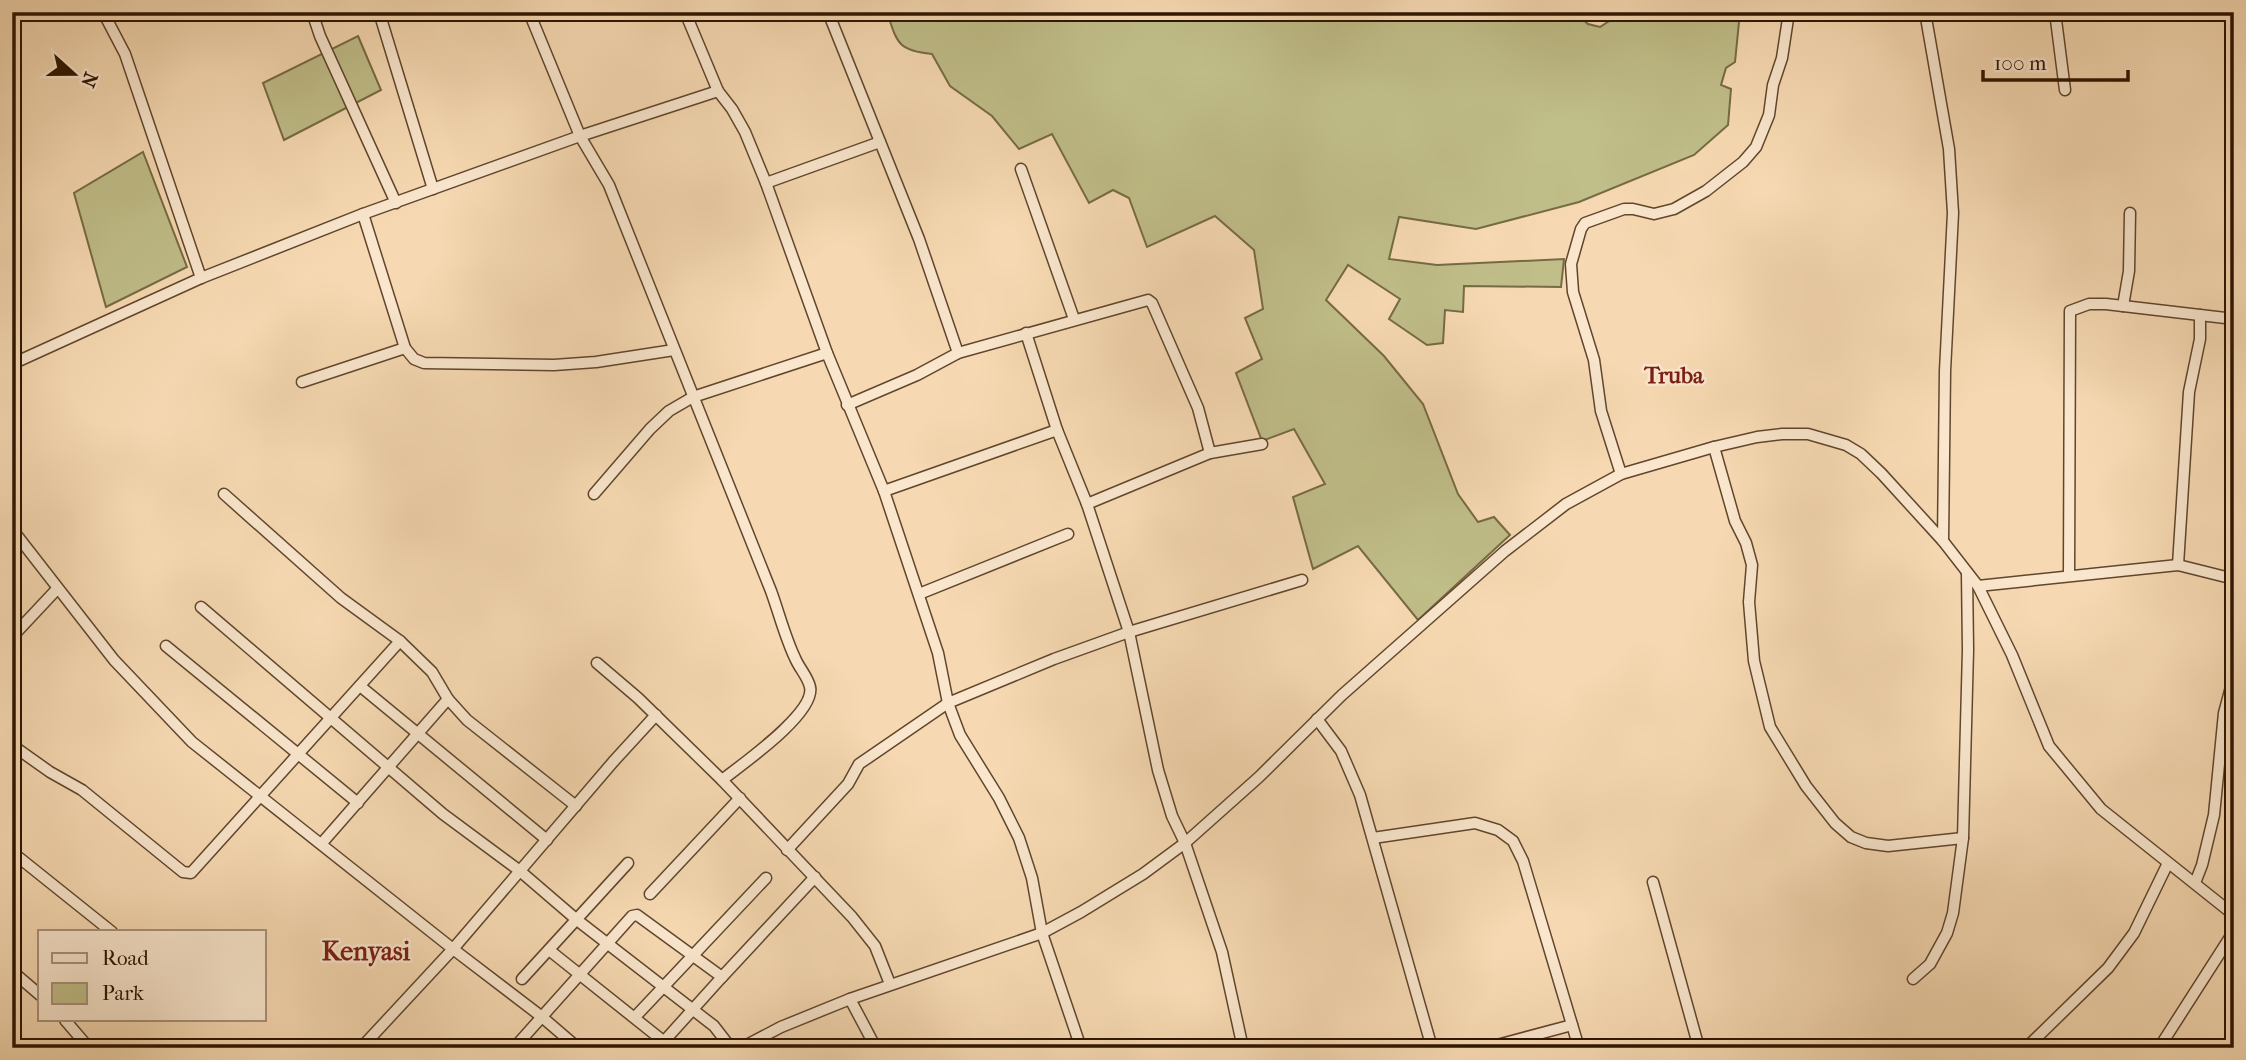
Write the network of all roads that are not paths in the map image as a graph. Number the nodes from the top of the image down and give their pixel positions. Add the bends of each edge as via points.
1 (103, 12) edge
2 (312, 12) edge
3 (379, 12) edge
4 (529, 12) edge
5 (685, 12) edge
6 (828, 12) edge
7 (1789, 12) edge
8 (1925, 12) edge
9 (2055, 12) edge
10 (2065, 90) dead end
11 (718, 91) junction
12 (580, 136) junction
13 (880, 142) junction
14 (1021, 169) dead end
15 (766, 183) junction
16 (433, 189) junction
17 (396, 203) junction
18 (2130, 213) dead end
19 (363, 214) junction
20 (201, 278) junction
21 (2123, 306) junction
22 (2200, 315) junction
23 (2234, 318) edge
24 (1074, 319) junction
25 (1026, 333) junction
26 (405, 348) junction
27 (674, 350) junction
28 (827, 353) junction
29 (958, 353) junction
30 (12, 364) edge
31 (302, 383) dead end
32 (693, 397) junction
33 (847, 405) junction
34 (1057, 430) junction
35 (1262, 444) dead end
36 (1714, 447) junction
37 (1210, 453) junction
38 (1621, 474) junction
39 (884, 491) junction
40 (224, 494) dead end
41 (594, 494) dead end
42 (1087, 504) junction
43 (12, 529) edge
44 (1068, 534) dead end
45 (1943, 541) junction
46 (2178, 565) junction
47 (1967, 573) junction
48 (2069, 575) junction
49 (2234, 579) edge
50 (1302, 580) dead end
51 (1978, 586) junction
52 (57, 589) junction
53 (919, 594) junction
54 (201, 607) dead end
55 (1129, 632) junction
56 (12, 636) edge
57 (400, 641) junction
58 (166, 646) dead end
59 (597, 663) dead end
60 (2234, 676) edge
61 (360, 686) junction
62 (448, 699) junction
63 (948, 703) junction
64 (2229, 714) edge
65 (656, 716) junction
66 (331, 719) junction
67 (1317, 719) junction
68 (417, 734) junction
69 (12, 746) edge
70 (300, 754) junction
71 (388, 768) junction
72 (722, 780) junction
73 (262, 796) junction
74 (740, 798) junction
75 (358, 803) junction
76 (576, 806) junction
77 (1373, 838) junction
78 (1963, 838) junction
79 (547, 840) junction
80 (322, 843) junction
81 (1185, 843) junction
82 (787, 850) junction
83 (12, 852) edge
84 (628, 863) dead end
85 (2168, 863) junction
86 (520, 871) junction
87 (815, 877) junction
88 (766, 878) dead end
89 (1653, 882) dead end
90 (2194, 883) junction
91 (650, 894) dead end
92 (2234, 915) edge
93 (577, 920) junction
94 (110, 930) edge
95 (2234, 931) edge
96 (1042, 933) junction
97 (606, 943) junction
98 (453, 949) junction
99 (549, 950) junction
100 (692, 955) junction
101 (580, 973) junction
102 (13, 974) edge
103 (722, 977) junction
104 (522, 979) dead end
105 (1913, 979) dead end
106 (890, 984) junction
107 (664, 986) junction
108 (38, 993) edge
109 (850, 999) junction
110 (694, 1009) junction
111 (542, 1017) junction
112 (635, 1017) junction
113 (66, 1021) edge
114 (1572, 1025) junction
115 (665, 1045) edge
116 (1080, 1045) edge
117 (89, 1048) edge
118 (361, 1048) edge
119 (514, 1048) edge
120 (579, 1048) edge
121 (731, 1048) edge
122 (741, 1048) edge
123 (876, 1048) edge
124 (1058, 1048) edge
125 (1243, 1048) edge
126 (1432, 1048) edge
127 (1486, 1048) edge
128 (1579, 1048) edge
129 (1699, 1048) edge
130 (2026, 1048) edge
131 (2160, 1048) edge

1 - 20 street via 125,54
2 - 17 street
3 - 16 street
4 - 12 street
5 - 11 street
6 - 13 street
7 - 38 street via 1769,115 1744,162 1674,209 1654,214 1624,209 1585,223 1581,229 1571,264 1573,292
8 - 45 street via 1949,149 1954,213 1945,370
9 - 10 street
11 - 12 street
11 - 15 street via 745,132
12 - 16 street
12 - 27 street via 609,185
13 - 15 street
13 - 29 street
14 - 24 street
15 - 28 street
16 - 17 street
17 - 19 street
18 - 21 street
19 - 20 street
19 - 26 street
20 - 30 street
21 - 22 street
21 - 48 street via 2089,304 2072,309 2069,316
22 - 23 street
22 - 46 street via 2189,392
24 - 25 street
24 - 37 street via 1142,301 1152,303 1198,408
25 - 29 street
25 - 34 street
26 - 27 street via 424,363 554,365
26 - 31 street
27 - 32 street
28 - 32 street
28 - 33 street
29 - 33 street
32 - 41 street via 650,429
32 - 72 street via 810,687 805,705 785,729
33 - 39 street
34 - 39 street
34 - 42 street
35 - 37 street
36 - 38 street
36 - 45 street via 1782,434 1808,434 1846,445 1861,454
36 - 78 street via 1752,565 1749,602 1754,661 1770,727 1806,786 1835,824 1866,843 1888,846
37 - 42 street
38 - 67 street via 1532,529
39 - 53 street
40 - 57 street via 341,598
42 - 55 street
43 - 52 street
44 - 53 street
45 - 47 street
46 - 48 street
46 - 49 street
47 - 51 street
47 - 78 street
48 - 51 street
50 - 55 street
51 - 85 street via 2049,746 2101,810
52 - 56 street
52 - 73 street via 114,660 192,742
53 - 63 street
54 - 66 street
55 - 63 street
55 - 81 street via 1158,770
57 - 61 street
57 - 62 street via 432,672
58 - 70 street
59 - 65 street
60 - 64 street
61 - 66 street
61 - 68 street
62 - 68 street
62 - 76 street via 467,720
63 - 82 street via 859,764 848,784
63 - 96 street via 960,735 1019,838
64 - 90 street via 2214,814
65 - 72 street
65 - 76 street
66 - 70 street
66 - 71 street
67 - 77 street via 1341,751
67 - 81 street
68 - 71 street
68 - 79 street
69 - 73 street via 82,790 187,874
70 - 73 street
70 - 75 street
71 - 75 street
71 - 86 street
72 - 74 street
73 - 80 street
74 - 82 street
74 - 91 street
75 - 80 street
76 - 79 street
77 - 114 street via 1475,823 1498,830 1513,841 1523,860
77 - 126 street
78 - 105 street via 1947,933 1930,964
79 - 86 street
80 - 98 street
81 - 96 street via 1143,874
81 - 125 street via 1223,952
82 - 87 street
83 - 94 street
84 - 93 street
85 - 90 street
85 - 130 street via 2134,933 2108,968
86 - 93 street
86 - 98 street
87 - 103 street
87 - 106 street via 875,946
88 - 100 street
89 - 129 street
90 - 92 street
93 - 97 street
93 - 99 street
95 - 131 street
96 - 106 street
96 - 116 street
97 - 100 street via 637,915
97 - 101 street
97 - 107 street
98 - 111 street
98 - 118 street
99 - 101 street
99 - 104 street
100 - 103 street
100 - 107 street
101 - 111 street
101 - 112 street
102 - 108 street
103 - 110 street
106 - 109 street
107 - 110 street
107 - 112 street
109 - 122 street
109 - 123 street
110 - 115 street
110 - 121 street
111 - 119 street
111 - 120 street
112 - 115 street
113 - 117 street
114 - 127 street
114 - 128 street
116 - 124 street

